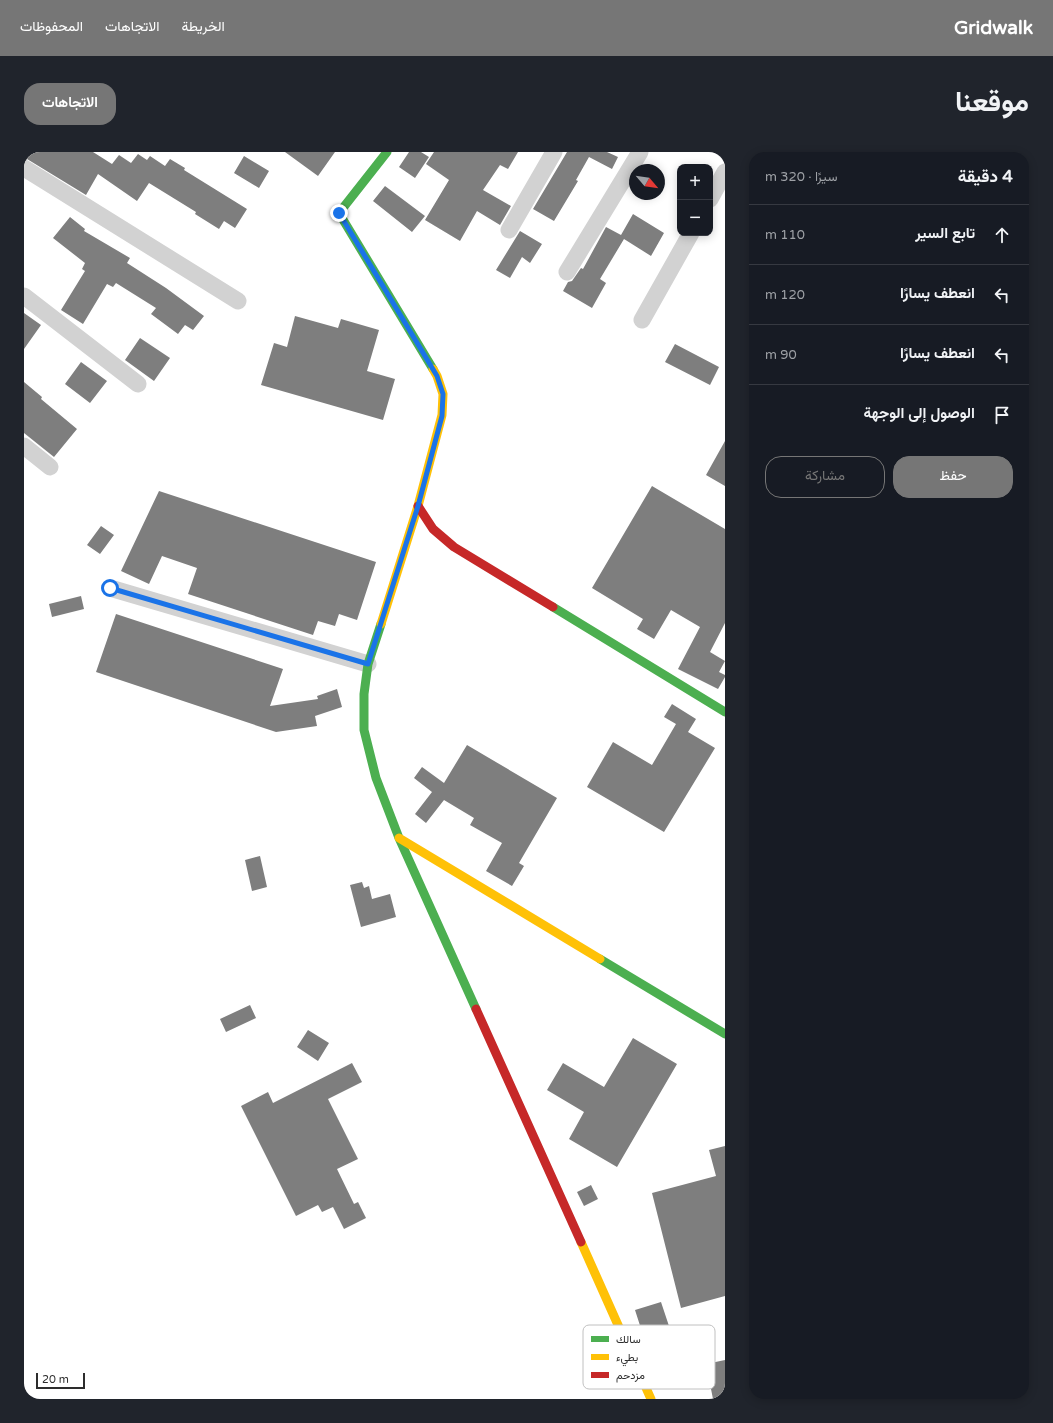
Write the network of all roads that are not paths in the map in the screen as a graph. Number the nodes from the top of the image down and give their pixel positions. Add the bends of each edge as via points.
1 (387, 152) edge
2 (554, 152) edge
3 (640, 152) edge
4 (24, 168) edge
5 (725, 172) edge
6 (713, 194) edge
7 (509, 230) dead end
8 (689, 236) edge
9 (567, 272) dead end
10 (24, 296) edge
11 (238, 301) dead end
12 (642, 320) dead end
13 (138, 384) dead end
14 (24, 446) edge
15 (50, 467) dead end
16 (418, 506) junction
17 (110, 588) dead end
18 (368, 664) junction
19 (725, 712) edge
20 (399, 838) junction
21 (725, 1034) edge
22 (618, 1325) edge
23 (647, 1389) edge
24 (651, 1399) edge

1 - 16 street via 339,213 437,376 443,394 442,416
2 - 7 street
3 - 9 street
4 - 11 street
5 - 6 street
8 - 12 street
10 - 13 street
14 - 15 street
16 - 18 street
16 - 19 street via 433,529 454,547
17 - 18 street
18 - 20 street via 364,694 364,730 376,778
20 - 21 street
20 - 22 street
23 - 24 street

